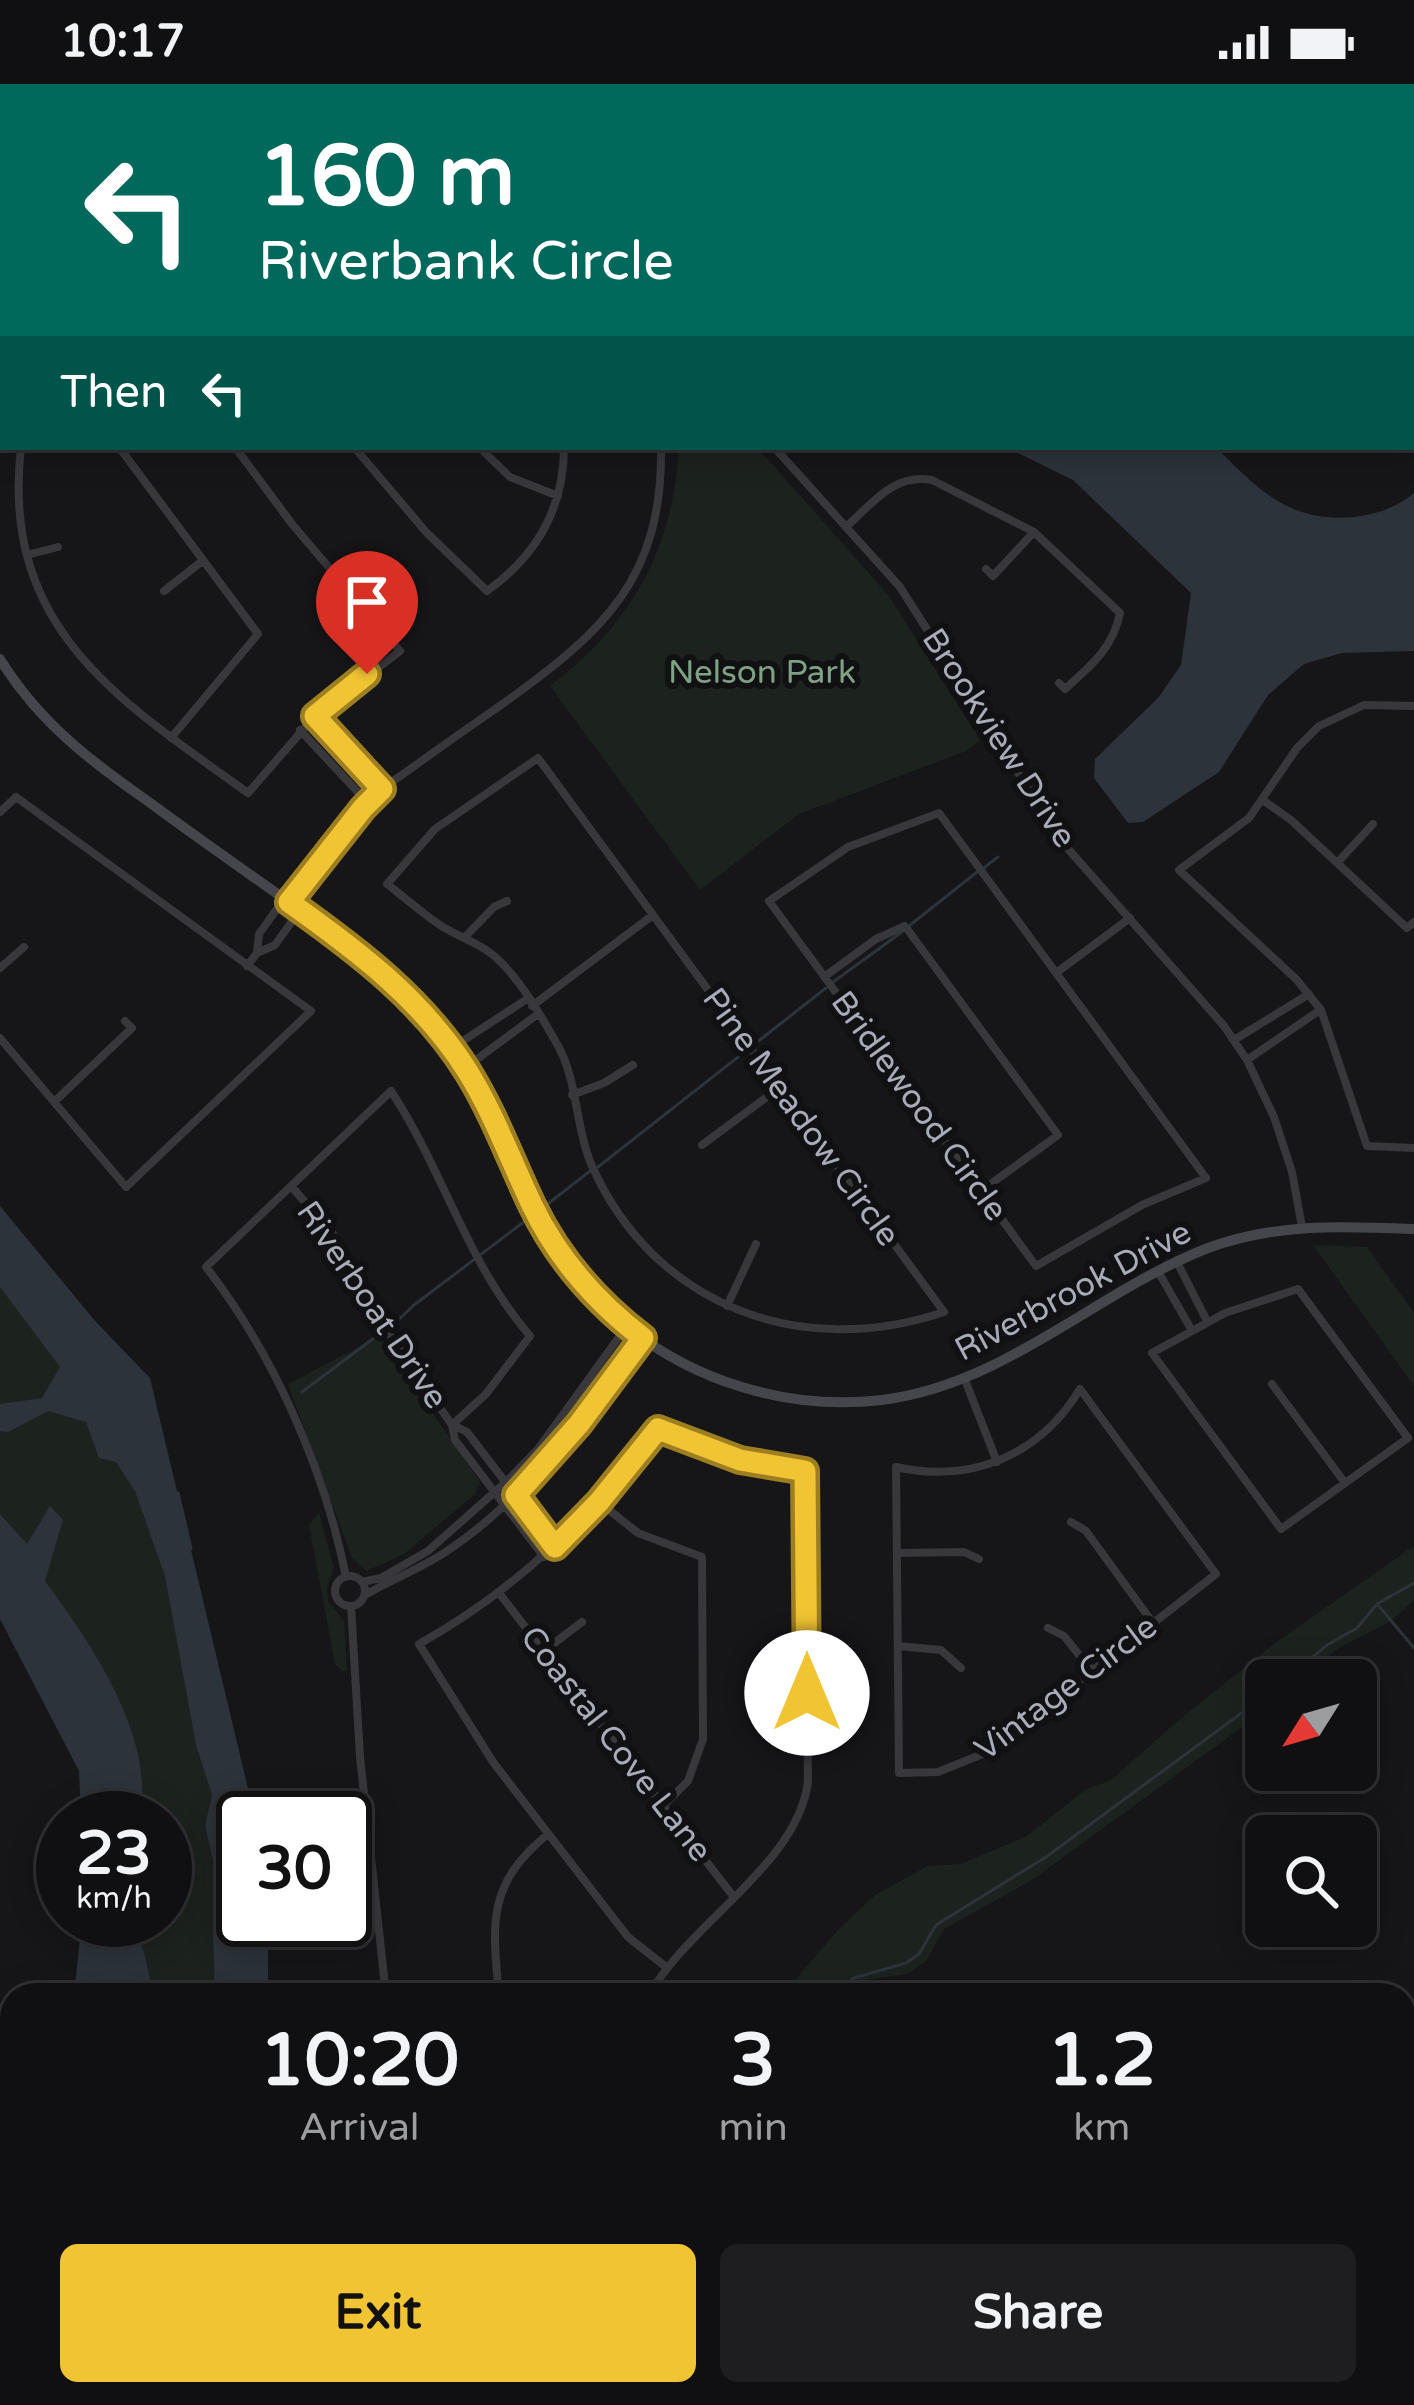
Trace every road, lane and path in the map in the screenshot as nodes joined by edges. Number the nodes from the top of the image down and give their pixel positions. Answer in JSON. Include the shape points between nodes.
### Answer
{"nodes":[{"id":1,"x":21,"y":450,"type":"edge"},
{"id":2,"x":121,"y":450,"type":"edge"},
{"id":3,"x":237,"y":450,"type":"edge"},
{"id":4,"x":357,"y":450,"type":"edge"},
{"id":5,"x":481,"y":450,"type":"edge"},
{"id":6,"x":564,"y":450,"type":"edge"},
{"id":7,"x":661,"y":450,"type":"edge"},
{"id":8,"x":777,"y":450,"type":"edge"},
{"id":9,"x":559,"y":496,"type":"junction"},
{"id":10,"x":847,"y":526,"type":"junction"},
{"id":11,"x":1034,"y":532,"type":"junction"},
{"id":12,"x":58,"y":547,"type":"dead end"},
{"id":13,"x":27,"y":555,"type":"junction"},
{"id":14,"x":201,"y":562,"type":"junction"},
{"id":15,"x":986,"y":569,"type":"dead end"},
{"id":16,"x":164,"y":591,"type":"dead end"},
{"id":17,"x":0,"y":659,"type":"edge"},
{"id":18,"x":1059,"y":683,"type":"dead end"},
{"id":19,"x":1414,"y":706,"type":"edge"},
{"id":20,"x":315,"y":716,"type":"junction"},
{"id":21,"x":300,"y":730,"type":"junction"},
{"id":22,"x":171,"y":738,"type":"junction"},
{"id":23,"x":382,"y":789,"type":"junction"},
{"id":24,"x":1264,"y":801,"type":"junction"},
{"id":25,"x":368,"y":803,"type":"junction"},
{"id":26,"x":0,"y":812,"type":"edge"},
{"id":27,"x":1373,"y":824,"type":"dead end"},
{"id":28,"x":1337,"y":863,"type":"junction"},
{"id":29,"x":507,"y":901,"type":"dead end"},
{"id":30,"x":291,"y":904,"type":"junction"},
{"id":31,"x":653,"y":915,"type":"junction"},
{"id":32,"x":1130,"y":918,"type":"junction"},
{"id":33,"x":1414,"y":922,"type":"edge"},
{"id":34,"x":464,"y":938,"type":"junction"},
{"id":35,"x":24,"y":947,"type":"dead end"},
{"id":36,"x":257,"y":953,"type":"junction"},
{"id":37,"x":247,"y":966,"type":"junction"},
{"id":38,"x":0,"y":968,"type":"edge"},
{"id":39,"x":1056,"y":973,"type":"junction"},
{"id":40,"x":824,"y":977,"type":"junction"},
{"id":41,"x":1309,"y":994,"type":"junction"},
{"id":42,"x":532,"y":1006,"type":"junction"},
{"id":43,"x":1288,"y":1007,"type":"junction"},
{"id":44,"x":1321,"y":1010,"type":"junction"},
{"id":45,"x":505,"y":1013,"type":"junction"},
{"id":46,"x":125,"y":1021,"type":"dead end"},
{"id":47,"x":1299,"y":1024,"type":"junction"},
{"id":48,"x":514,"y":1028,"type":"junction"},
{"id":49,"x":0,"y":1038,"type":"edge"},
{"id":50,"x":1234,"y":1040,"type":"junction"},
{"id":51,"x":452,"y":1048,"type":"junction"},
{"id":52,"x":1247,"y":1060,"type":"junction"},
{"id":53,"x":632,"y":1065,"type":"dead end"},
{"id":54,"x":465,"y":1068,"type":"junction"},
{"id":55,"x":779,"y":1088,"type":"junction"},
{"id":56,"x":572,"y":1095,"type":"junction"},
{"id":57,"x":54,"y":1102,"type":"junction"},
{"id":58,"x":702,"y":1145,"type":"dead end"},
{"id":59,"x":1414,"y":1148,"type":"edge"},
{"id":60,"x":292,"y":1186,"type":"junction"},
{"id":61,"x":981,"y":1191,"type":"junction"},
{"id":62,"x":1302,"y":1227,"type":"junction"},
{"id":63,"x":1414,"y":1229,"type":"edge"},
{"id":64,"x":756,"y":1244,"type":"dead end"},
{"id":65,"x":1178,"y":1262,"type":"junction"},
{"id":66,"x":1159,"y":1273,"type":"junction"},
{"id":67,"x":1198,"y":1302,"type":"junction"},
{"id":68,"x":727,"y":1306,"type":"junction"},
{"id":69,"x":1180,"y":1311,"type":"junction"},
{"id":70,"x":1207,"y":1322,"type":"junction"},
{"id":71,"x":627,"y":1326,"type":"junction"},
{"id":72,"x":1191,"y":1330,"type":"junction"},
{"id":73,"x":643,"y":1338,"type":"junction"},
{"id":74,"x":965,"y":1380,"type":"junction"},
{"id":75,"x":1273,"y":1384,"type":"dead end"},
{"id":76,"x":452,"y":1424,"type":"junction"},
{"id":77,"x":997,"y":1462,"type":"junction"},
{"id":78,"x":506,"y":1482,"type":"junction"},
{"id":79,"x":1345,"y":1483,"type":"junction"},
{"id":80,"x":494,"y":1492,"type":"junction"},
{"id":81,"x":516,"y":1495,"type":"junction"},
{"id":82,"x":599,"y":1502,"type":"junction"},
{"id":83,"x":504,"y":1505,"type":"junction"},
{"id":84,"x":1071,"y":1522,"type":"dead end"},
{"id":85,"x":555,"y":1547,"type":"junction"},
{"id":86,"x":897,"y":1553,"type":"junction"},
{"id":87,"x":544,"y":1557,"type":"junction"},
{"id":88,"x":979,"y":1559,"type":"dead end"},
{"id":89,"x":346,"y":1576,"type":"junction"},
{"id":90,"x":362,"y":1582,"type":"junction"},
{"id":91,"x":500,"y":1593,"type":"junction"},
{"id":92,"x":365,"y":1595,"type":"junction"},
{"id":93,"x":351,"y":1606,"type":"junction"},
{"id":94,"x":582,"y":1622,"type":"dead end"},
{"id":95,"x":1154,"y":1623,"type":"junction"},
{"id":96,"x":1048,"y":1628,"type":"dead end"},
{"id":97,"x":898,"y":1646,"type":"junction"},
{"id":98,"x":544,"y":1651,"type":"junction"},
{"id":99,"x":962,"y":1668,"type":"dead end"},
{"id":100,"x":1092,"y":1672,"type":"junction"},
{"id":101,"x":663,"y":1806,"type":"junction"},
{"id":102,"x":548,"y":1834,"type":"junction"},
{"id":103,"x":733,"y":1896,"type":"junction"},
{"id":104,"x":666,"y":1967,"type":"junction"},
{"id":105,"x":385,"y":1983,"type":"edge"},
{"id":106,"x":498,"y":1983,"type":"edge"},
{"id":107,"x":656,"y":1983,"type":"edge"}],
"edges":[{"from":1,"to":13,"type":"street"},
{"from":2,"to":14,"type":"street"},
{"from":3,"to":20,"type":"street","via":[[400,651]]},
{"from":4,"to":9,"type":"street","via":[[487,591],[536,546]]},
{"from":5,"to":9,"type":"street","via":[[510,477]]},
{"from":6,"to":9,"type":"street"},
{"from":7,"to":23,"type":"street","via":[[650,535],[605,620],[572,654]]},
{"from":8,"to":10,"type":"street","name":"Brookview Drive"},
{"from":10,"to":11,"type":"street","via":[[891,486],[920,478]]},
{"from":10,"to":32,"type":"street","name":"Brookview Drive","via":[[916,610],[1062,842]]},
{"from":11,"to":15,"type":"street","via":[[993,575]]},
{"from":11,"to":18,"type":"street","via":[[1120,613],[1096,662],[1065,689]]},
{"from":12,"to":13,"type":"street"},
{"from":13,"to":22,"type":"street","via":[[49,612],[83,664]]},
{"from":14,"to":16,"type":"street"},
{"from":14,"to":22,"type":"street","via":[[258,634]]},
{"from":17,"to":30,"type":"street","name":"Riverbrook Drive","via":[[77,751]]},
{"from":19,"to":24,"type":"street","via":[[1379,703],[1334,716],[1297,748]]},
{"from":20,"to":21,"type":"street"},
{"from":20,"to":23,"type":"street"},
{"from":21,"to":22,"type":"street","via":[[248,793]]},
{"from":21,"to":25,"type":"street"},
{"from":23,"to":25,"type":"street"},
{"from":24,"to":28,"type":"street"},
{"from":24,"to":41,"type":"street","via":[[1179,870]]},
{"from":25,"to":30,"type":"street"},
{"from":26,"to":37,"type":"street","via":[[16,797]]},
{"from":27,"to":28,"type":"street"},
{"from":28,"to":33,"type":"street","via":[[1407,928]]},
{"from":29,"to":34,"type":"street"},
{"from":30,"to":36,"type":"street","via":[[259,934]]},
{"from":30,"to":36,"type":"street","via":[[274,945]]},
{"from":30,"to":51,"type":"street","name":"Riverbrook Drive","via":[[394,981]]},
{"from":31,"to":34,"type":"street","name":"Pine Meadow Circle","via":[[538,758],[435,829],[387,884]]},
{"from":31,"to":42,"type":"street"},
{"from":31,"to":55,"type":"street","name":"Pine Meadow Circle"},
{"from":32,"to":39,"type":"street"},
{"from":32,"to":50,"type":"street","name":"Brookview Drive"},
{"from":34,"to":42,"type":"street","name":"Pine Meadow Circle","via":[[494,956]]},
{"from":35,"to":38,"type":"street"},
{"from":36,"to":37,"type":"street"},
{"from":37,"to":57,"type":"street","via":[[311,1011],[126,1187]]},
{"from":39,"to":40,"type":"street","name":"Bridlewood Circle","via":[[939,813],[848,848],[769,902]]},
{"from":39,"to":61,"type":"street","name":"Bridlewood Circle","via":[[1206,1178],[1142,1204],[1036,1266]]},
{"from":40,"to":61,"type":"street","name":"Bridlewood Circle"},
{"from":40,"to":61,"type":"street","via":[[905,926],[947,983],[1058,1135]]},
{"from":41,"to":43,"type":"street"},
{"from":41,"to":44,"type":"street"},
{"from":42,"to":45,"type":"street"},
{"from":42,"to":48,"type":"street"},
{"from":42,"to":56,"type":"street","name":"Pine Meadow Circle","via":[[565,1059]]},
{"from":43,"to":47,"type":"street"},
{"from":43,"to":50,"type":"street"},
{"from":44,"to":47,"type":"street"},
{"from":44,"to":59,"type":"street","via":[[1367,1146]]},
{"from":45,"to":48,"type":"street"},
{"from":45,"to":51,"type":"street"},
{"from":46,"to":57,"type":"street","via":[[132,1028]]},
{"from":47,"to":52,"type":"street"},
{"from":48,"to":54,"type":"street"},
{"from":49,"to":57,"type":"street"},
{"from":50,"to":52,"type":"street","name":"Brookview Drive"},
{"from":51,"to":54,"type":"street","name":"Riverbrook Drive"},
{"from":52,"to":62,"type":"street","name":"Brookview Drive","via":[[1284,1145]]},
{"from":53,"to":56,"type":"street"},
{"from":54,"to":71,"type":"street","name":"Riverbrook Drive","via":[[553,1243]]},
{"from":55,"to":58,"type":"street"},
{"from":55,"to":68,"type":"street","name":"Pine Meadow Circle","via":[[944,1312],[842,1331],[789,1326]]},
{"from":56,"to":68,"type":"street","name":"Pine Meadow Circle","via":[[590,1160],[625,1222],[674,1273]]},
{"from":60,"to":76,"type":"street","name":"Riverboat Drive","via":[[333,1234]]},
{"from":60,"to":76,"type":"street","via":[[391,1091],[484,1274],[530,1336]]},
{"from":60,"to":89,"type":"street","via":[[206,1267],[284,1397]]},
{"from":62,"to":63,"type":"street","name":"Riverbrook Drive"},
{"from":62,"to":65,"type":"street","name":"Riverbrook Drive"},
{"from":64,"to":68,"type":"street"},
{"from":65,"to":66,"type":"street","name":"Riverbrook Drive"},
{"from":65,"to":67,"type":"street"},
{"from":66,"to":69,"type":"street"},
{"from":66,"to":74,"type":"street","name":"Riverbrook Drive"},
{"from":67,"to":69,"type":"street"},
{"from":67,"to":70,"type":"street"},
{"from":69,"to":72,"type":"street"},
{"from":70,"to":72,"type":"street"},
{"from":70,"to":79,"type":"street","via":[[1298,1289],[1408,1438]]},
{"from":71,"to":73,"type":"street","name":"Riverbrook Drive"},
{"from":71,"to":78,"type":"street"},
{"from":72,"to":79,"type":"street","via":[[1152,1353],[1281,1529]]},
{"from":73,"to":74,"type":"street","name":"Riverbrook Drive","via":[[717,1378],[804,1400],[879,1400]]},
{"from":73,"to":81,"type":"street"},
{"from":74,"to":77,"type":"street"},
{"from":75,"to":79,"type":"street"},
{"from":76,"to":78,"type":"street"},
{"from":76,"to":80,"type":"street"},
{"from":77,"to":86,"type":"street","name":"Vintage Circle","via":[[956,1472],[896,1467]]},
{"from":77,"to":95,"type":"street","name":"Vintage Circle","via":[[1046,1433],[1081,1389],[1216,1574]]},
{"from":78,"to":80,"type":"street"},
{"from":78,"to":81,"type":"street"},
{"from":80,"to":83,"type":"street"},
{"from":80,"to":90,"type":"street","via":[[414,1560]]},
{"from":81,"to":83,"type":"street"},
{"from":81,"to":85,"type":"street"},
{"from":82,"to":85,"type":"street"},
{"from":82,"to":101,"type":"street","via":[[638,1533],[702,1557],[704,1739],[688,1781]]},
{"from":82,"to":103,"type":"street","via":[[658,1429],[740,1460],[805,1471],[806,1796],[788,1838]]},
{"from":83,"to":87,"type":"street"},
{"from":83,"to":92,"type":"street","via":[[448,1551]]},
{"from":84,"to":95,"type":"street"},
{"from":85,"to":87,"type":"street"},
{"from":86,"to":88,"type":"street"},
{"from":86,"to":97,"type":"street","name":"Vintage Circle"},
{"from":87,"to":91,"type":"street"},
{"from":89,"to":90,"type":"street"},
{"from":89,"to":93,"type":"street","via":[[335,1592]]},
{"from":90,"to":92,"type":"street"},
{"from":91,"to":98,"type":"street","name":"Coastal Cove Lane"},
{"from":91,"to":102,"type":"street","via":[[419,1644]]},
{"from":92,"to":93,"type":"street"},
{"from":93,"to":105,"type":"street"},
{"from":94,"to":98,"type":"street"},
{"from":95,"to":100,"type":"street","name":"Vintage Circle"},
{"from":96,"to":100,"type":"street"},
{"from":97,"to":99,"type":"street","via":[[941,1650]]},
{"from":97,"to":100,"type":"street","name":"Vintage Circle","via":[[899,1773],[974,1760]]},
{"from":98,"to":101,"type":"street","name":"Coastal Cove Lane"},
{"from":101,"to":103,"type":"street","name":"Coastal Cove Lane"},
{"from":102,"to":104,"type":"street","via":[[628,1937]]},
{"from":102,"to":106,"type":"street","via":[[518,1862],[496,1905]]},
{"from":103,"to":104,"type":"street"},
{"from":104,"to":107,"type":"street"}]}
